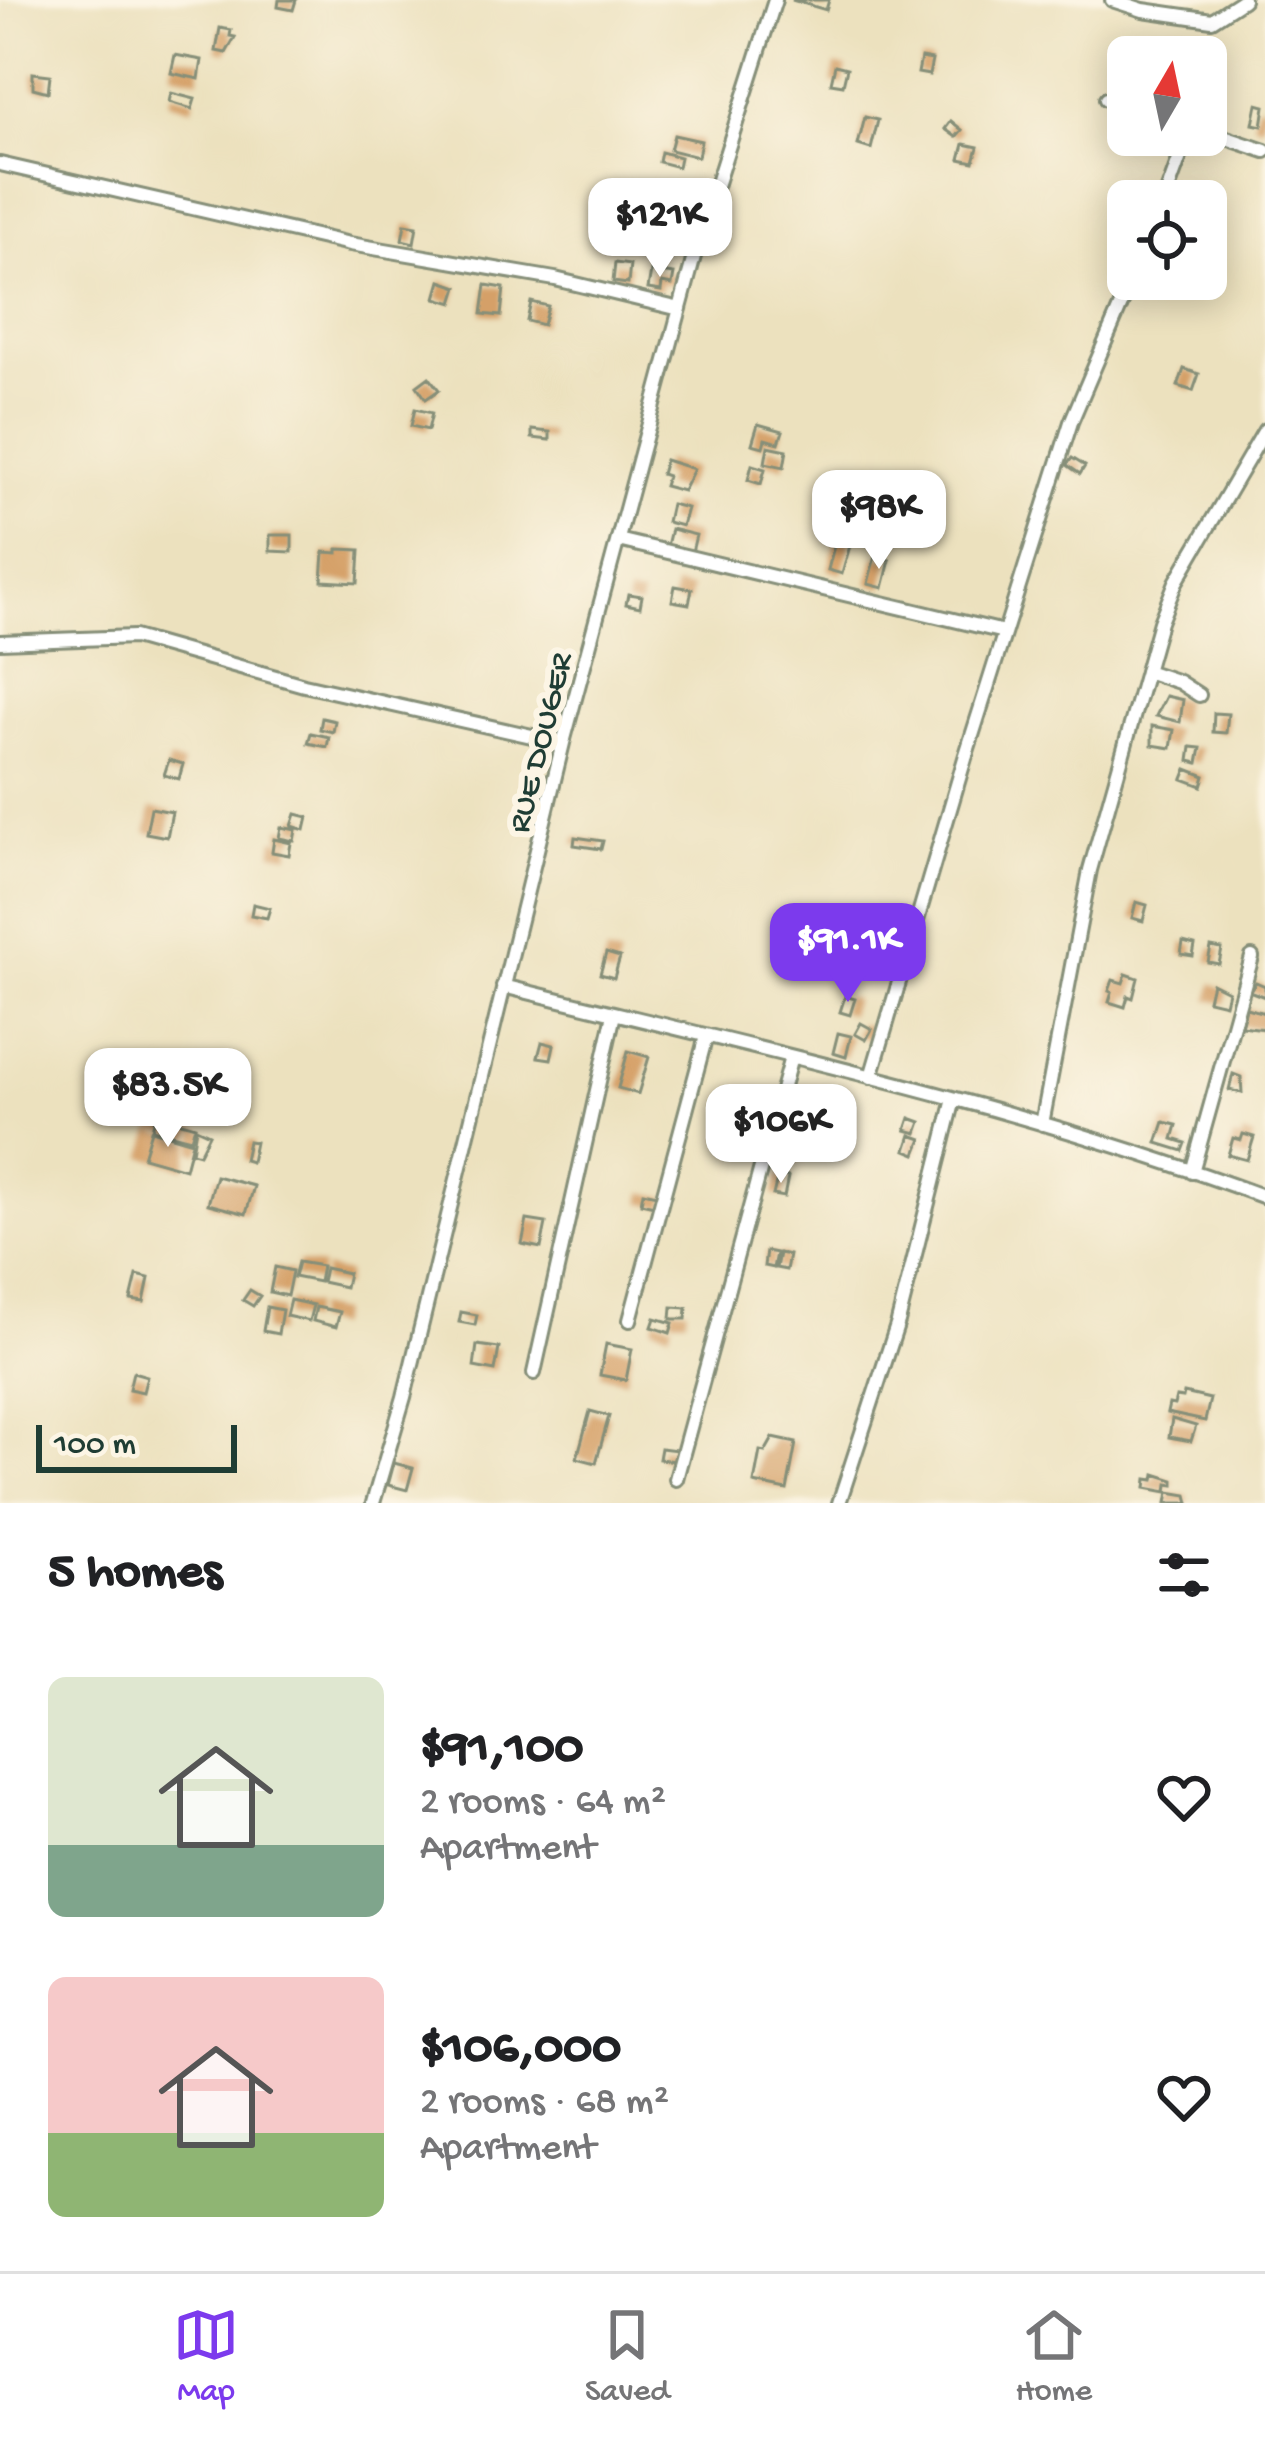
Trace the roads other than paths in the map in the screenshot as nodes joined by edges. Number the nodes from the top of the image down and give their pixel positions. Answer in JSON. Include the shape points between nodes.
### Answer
{"nodes":[{"id":1,"x":775,"y":0,"type":"edge"},
{"id":2,"x":1112,"y":0,"type":"edge"},
{"id":3,"x":1244,"y":0,"type":"edge"},
{"id":4,"x":1227,"y":138,"type":"edge"},
{"id":5,"x":1265,"y":151,"type":"edge"},
{"id":6,"x":0,"y":164,"type":"edge"},
{"id":7,"x":1123,"y":300,"type":"edge"},
{"id":8,"x":680,"y":309,"type":"junction"},
{"id":9,"x":1265,"y":430,"type":"edge"},
{"id":10,"x":618,"y":540,"type":"junction"},
{"id":11,"x":1004,"y":632,"type":"junction"},
{"id":12,"x":0,"y":642,"type":"edge"},
{"id":13,"x":1146,"y":671,"type":"junction"},
{"id":14,"x":1199,"y":695,"type":"dead end"},
{"id":15,"x":563,"y":743,"type":"junction"},
{"id":16,"x":1252,"y":957,"type":"dead end"},
{"id":17,"x":503,"y":986,"type":"junction"},
{"id":18,"x":614,"y":1014,"type":"junction"},
{"id":19,"x":706,"y":1036,"type":"junction"},
{"id":20,"x":791,"y":1057,"type":"junction"},
{"id":21,"x":871,"y":1076,"type":"junction"},
{"id":22,"x":954,"y":1099,"type":"junction"},
{"id":23,"x":1042,"y":1124,"type":"junction"},
{"id":24,"x":1192,"y":1172,"type":"junction"},
{"id":25,"x":1265,"y":1197,"type":"edge"},
{"id":26,"x":630,"y":1320,"type":"dead end"},
{"id":27,"x":534,"y":1373,"type":"dead end"},
{"id":28,"x":676,"y":1479,"type":"dead end"},
{"id":29,"x":373,"y":1503,"type":"edge"},
{"id":30,"x":839,"y":1503,"type":"edge"}],
"edges":[{"from":1,"to":8,"type":"street","name":"RUE DOUGER"},
{"from":2,"to":3,"type":"street","via":[[1212,20]]},
{"from":4,"to":5,"type":"street"},
{"from":6,"to":8,"type":"street"},
{"from":7,"to":11,"type":"street","via":[[1071,422]]},
{"from":8,"to":10,"type":"street","name":"RUE DOUGER"},
{"from":9,"to":13,"type":"street","via":[[1176,582]]},
{"from":10,"to":11,"type":"street"},
{"from":10,"to":15,"type":"street","name":"RUE DOUGER"},
{"from":11,"to":21,"type":"street"},
{"from":12,"to":15,"type":"street","via":[[134,637]]},
{"from":13,"to":14,"type":"street"},
{"from":13,"to":23,"type":"street","via":[[1090,870]]},
{"from":15,"to":17,"type":"street","name":"RUE DOUGER"},
{"from":16,"to":24,"type":"street"},
{"from":17,"to":18,"type":"street"},
{"from":17,"to":29,"type":"street","name":"RUE DOUGER"},
{"from":18,"to":19,"type":"street"},
{"from":18,"to":27,"type":"street"},
{"from":19,"to":20,"type":"street"},
{"from":19,"to":26,"type":"street"},
{"from":20,"to":21,"type":"street"},
{"from":20,"to":28,"type":"street"},
{"from":21,"to":22,"type":"street"},
{"from":22,"to":23,"type":"street"},
{"from":22,"to":30,"type":"street","via":[[898,1322]]},
{"from":23,"to":24,"type":"street"},
{"from":24,"to":25,"type":"street"}]}
